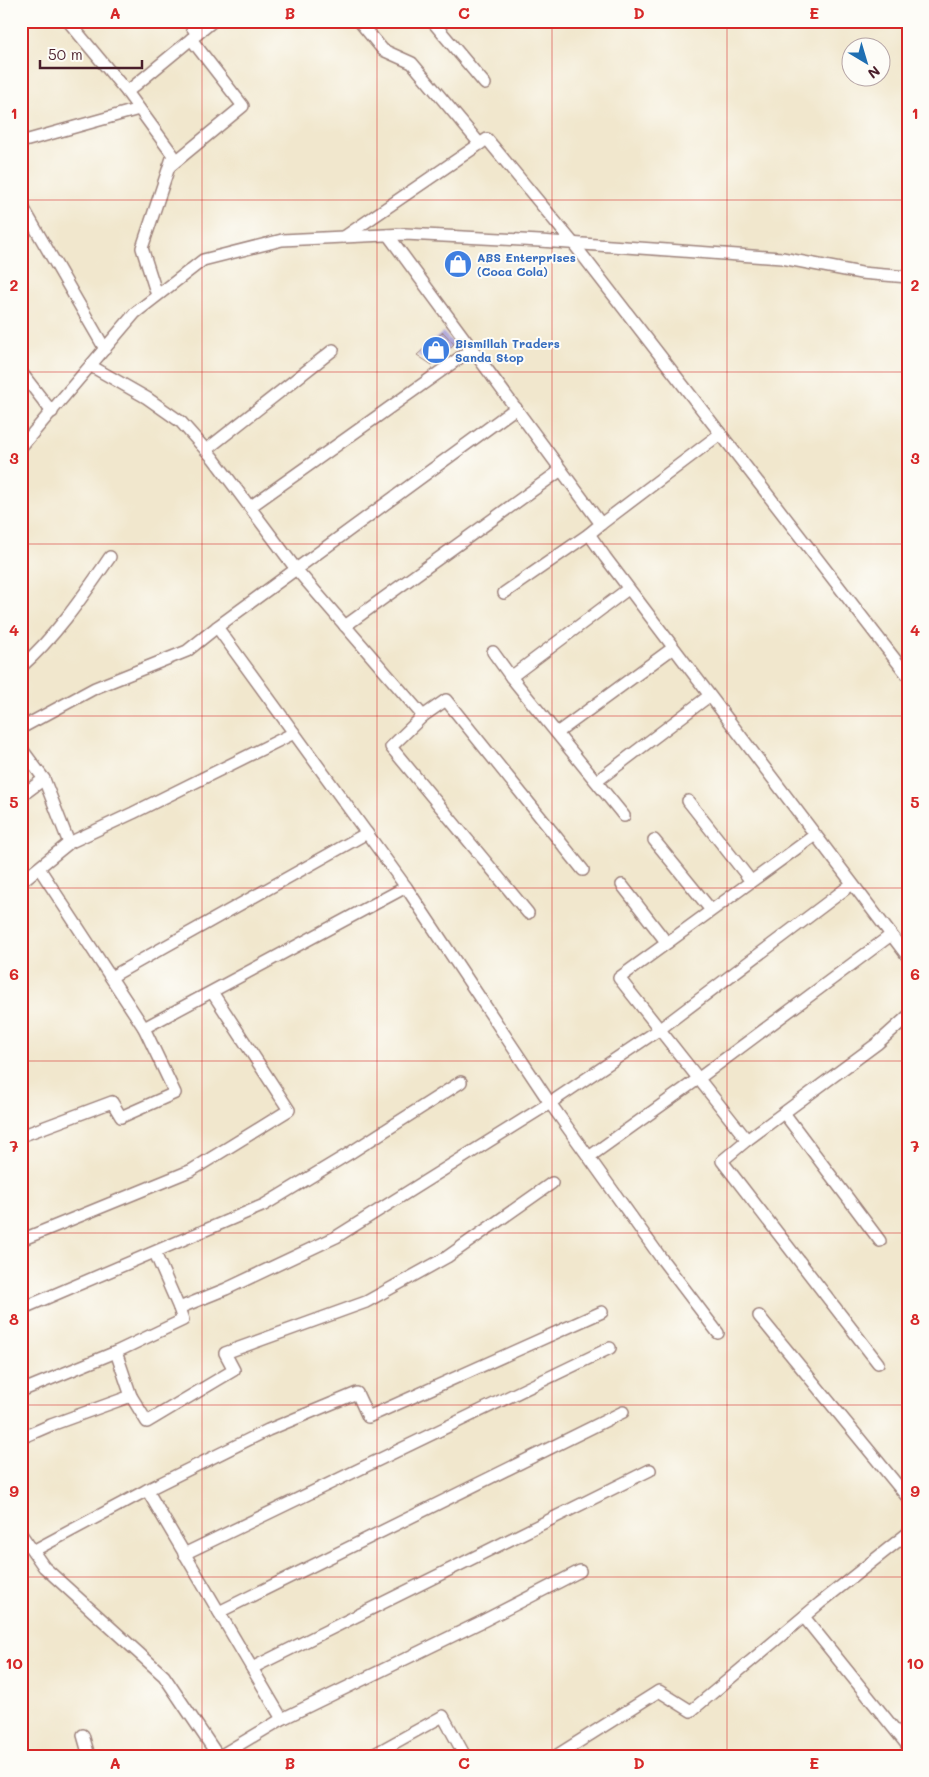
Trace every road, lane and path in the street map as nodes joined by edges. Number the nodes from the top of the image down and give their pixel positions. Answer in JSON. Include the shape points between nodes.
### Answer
{"nodes":[{"id":1,"x":68,"y":21,"type":"edge"},
{"id":2,"x":188,"y":21,"type":"edge"},
{"id":3,"x":213,"y":21,"type":"edge"},
{"id":4,"x":359,"y":21,"type":"edge"},
{"id":5,"x":432,"y":21,"type":"edge"},
{"id":6,"x":194,"y":36,"type":"junction"},
{"id":7,"x":485,"y":84,"type":"dead end"},
{"id":8,"x":127,"y":92,"type":"junction"},
{"id":9,"x":139,"y":109,"type":"junction"},
{"id":10,"x":21,"y":142,"type":"edge"},
{"id":11,"x":480,"y":144,"type":"junction"},
{"id":12,"x":169,"y":167,"type":"junction"},
{"id":13,"x":21,"y":199,"type":"edge"},
{"id":14,"x":388,"y":235,"type":"junction"},
{"id":15,"x":344,"y":237,"type":"junction"},
{"id":16,"x":573,"y":243,"type":"junction"},
{"id":17,"x":908,"y":277,"type":"edge"},
{"id":18,"x":157,"y":295,"type":"junction"},
{"id":19,"x":105,"y":349,"type":"junction"},
{"id":20,"x":472,"y":349,"type":"junction"},
{"id":21,"x":332,"y":350,"type":"dead end"},
{"id":22,"x":91,"y":366,"type":"junction"},
{"id":23,"x":21,"y":372,"type":"edge"},
{"id":24,"x":516,"y":408,"type":"junction"},
{"id":25,"x":52,"y":412,"type":"junction"},
{"id":26,"x":720,"y":434,"type":"junction"},
{"id":27,"x":21,"y":447,"type":"edge"},
{"id":28,"x":206,"y":450,"type":"junction"},
{"id":29,"x":561,"y":470,"type":"junction"},
{"id":30,"x":250,"y":507,"type":"junction"},
{"id":31,"x":601,"y":524,"type":"junction"},
{"id":32,"x":589,"y":534,"type":"junction"},
{"id":33,"x":110,"y":557,"type":"dead end"},
{"id":34,"x":296,"y":569,"type":"junction"},
{"id":35,"x":628,"y":589,"type":"junction"},
{"id":36,"x":504,"y":593,"type":"dead end"},
{"id":37,"x":345,"y":626,"type":"junction"},
{"id":38,"x":217,"y":627,"type":"junction"},
{"id":39,"x":673,"y":648,"type":"junction"},
{"id":40,"x":493,"y":652,"type":"dead end"},
{"id":41,"x":21,"y":667,"type":"edge"},
{"id":42,"x":908,"y":676,"type":"edge"},
{"id":43,"x":510,"y":677,"type":"junction"},
{"id":44,"x":709,"y":696,"type":"junction"},
{"id":45,"x":423,"y":716,"type":"junction"},
{"id":46,"x":21,"y":728,"type":"edge"},
{"id":47,"x":294,"y":733,"type":"junction"},
{"id":48,"x":557,"y":734,"type":"junction"},
{"id":49,"x":21,"y":748,"type":"edge"},
{"id":50,"x":44,"y":779,"type":"junction"},
{"id":51,"x":597,"y":781,"type":"junction"},
{"id":52,"x":21,"y":796,"type":"edge"},
{"id":53,"x":688,"y":801,"type":"dead end"},
{"id":54,"x":624,"y":816,"type":"dead end"},
{"id":55,"x":367,"y":833,"type":"junction"},
{"id":56,"x":815,"y":835,"type":"junction"},
{"id":57,"x":654,"y":840,"type":"dead end"},
{"id":58,"x":69,"y":843,"type":"junction"},
{"id":59,"x":39,"y":868,"type":"junction"},
{"id":60,"x":583,"y":870,"type":"dead end"},
{"id":61,"x":21,"y":882,"type":"edge"},
{"id":62,"x":751,"y":882,"type":"junction"},
{"id":63,"x":852,"y":884,"type":"junction"},
{"id":64,"x":622,"y":885,"type":"dead end"},
{"id":65,"x":406,"y":887,"type":"junction"},
{"id":66,"x":711,"y":910,"type":"junction"},
{"id":67,"x":528,"y":913,"type":"dead end"},
{"id":68,"x":891,"y":935,"type":"junction"},
{"id":69,"x":666,"y":943,"type":"junction"},
{"id":70,"x":908,"y":957,"type":"edge"},
{"id":71,"x":111,"y":977,"type":"junction"},
{"id":72,"x":212,"y":992,"type":"junction"},
{"id":73,"x":908,"y":1016,"type":"edge"},
{"id":74,"x":144,"y":1028,"type":"junction"},
{"id":75,"x":660,"y":1029,"type":"junction"},
{"id":76,"x":698,"y":1079,"type":"junction"},
{"id":77,"x":461,"y":1082,"type":"dead end"},
{"id":78,"x":550,"y":1103,"type":"junction"},
{"id":79,"x":784,"y":1113,"type":"junction"},
{"id":80,"x":21,"y":1136,"type":"edge"},
{"id":81,"x":747,"y":1140,"type":"junction"},
{"id":82,"x":589,"y":1157,"type":"junction"},
{"id":83,"x":552,"y":1184,"type":"dead end"},
{"id":84,"x":21,"y":1240,"type":"edge"},
{"id":85,"x":880,"y":1241,"type":"dead end"},
{"id":86,"x":155,"y":1253,"type":"junction"},
{"id":87,"x":179,"y":1308,"type":"junction"},
{"id":88,"x":21,"y":1309,"type":"edge"},
{"id":89,"x":602,"y":1312,"type":"dead end"},
{"id":90,"x":758,"y":1316,"type":"dead end"},
{"id":91,"x":718,"y":1333,"type":"dead end"},
{"id":92,"x":610,"y":1348,"type":"dead end"},
{"id":93,"x":116,"y":1352,"type":"junction"},
{"id":94,"x":878,"y":1364,"type":"dead end"},
{"id":95,"x":21,"y":1391,"type":"edge"},
{"id":96,"x":131,"y":1396,"type":"junction"},
{"id":97,"x":623,"y":1412,"type":"dead end"},
{"id":98,"x":21,"y":1438,"type":"edge"},
{"id":99,"x":650,"y":1470,"type":"dead end"},
{"id":100,"x":147,"y":1490,"type":"junction"},
{"id":101,"x":908,"y":1498,"type":"edge"},
{"id":102,"x":908,"y":1533,"type":"edge"},
{"id":103,"x":21,"y":1534,"type":"edge"},
{"id":104,"x":33,"y":1551,"type":"junction"},
{"id":105,"x":184,"y":1554,"type":"junction"},
{"id":106,"x":580,"y":1571,"type":"dead end"},
{"id":107,"x":219,"y":1612,"type":"junction"},
{"id":108,"x":804,"y":1617,"type":"junction"},
{"id":109,"x":252,"y":1668,"type":"junction"},
{"id":110,"x":282,"y":1719,"type":"junction"},
{"id":111,"x":83,"y":1735,"type":"dead end"},
{"id":112,"x":908,"y":1746,"type":"edge"},
{"id":113,"x":89,"y":1756,"type":"edge"},
{"id":114,"x":219,"y":1756,"type":"edge"},
{"id":115,"x":371,"y":1756,"type":"edge"},
{"id":116,"x":465,"y":1756,"type":"edge"},
{"id":117,"x":556,"y":1756,"type":"edge"}],
"edges":[{"from":1,"to":8,"type":"street"},
{"from":2,"to":6,"type":"street"},
{"from":3,"to":6,"type":"street"},
{"from":4,"to":11,"type":"street","via":[[383,50],[412,63]]},
{"from":5,"to":7,"type":"street"},
{"from":6,"to":8,"type":"street"},
{"from":6,"to":12,"type":"street","via":[[243,106]]},
{"from":8,"to":9,"type":"street"},
{"from":9,"to":10,"type":"street"},
{"from":9,"to":12,"type":"street","via":[[172,155]]},
{"from":11,"to":15,"type":"street"},
{"from":11,"to":16,"type":"street","via":[[487,139]]},
{"from":12,"to":18,"type":"street","via":[[142,248]]},
{"from":13,"to":19,"type":"street"},
{"from":14,"to":15,"type":"street"},
{"from":14,"to":16,"type":"street"},
{"from":14,"to":20,"type":"street"},
{"from":15,"to":18,"type":"street","via":[[282,240],[203,260]]},
{"from":16,"to":17,"type":"street","via":[[782,258],[860,273]]},
{"from":16,"to":26,"type":"street"},
{"from":18,"to":19,"type":"street","via":[[135,313]]},
{"from":19,"to":22,"type":"street"},
{"from":20,"to":24,"type":"street"},
{"from":20,"to":30,"type":"street"},
{"from":21,"to":28,"type":"street"},
{"from":22,"to":25,"type":"street"},
{"from":22,"to":28,"type":"street","via":[[147,398],[180,422]]},
{"from":23,"to":25,"type":"street"},
{"from":24,"to":29,"type":"street"},
{"from":24,"to":34,"type":"street"},
{"from":25,"to":27,"type":"street"},
{"from":26,"to":31,"type":"street"},
{"from":26,"to":42,"type":"street"},
{"from":28,"to":30,"type":"street"},
{"from":29,"to":31,"type":"street"},
{"from":29,"to":37,"type":"street"},
{"from":30,"to":34,"type":"street"},
{"from":31,"to":32,"type":"street"},
{"from":32,"to":35,"type":"street"},
{"from":32,"to":36,"type":"street"},
{"from":33,"to":41,"type":"street","via":[[70,614]]},
{"from":34,"to":37,"type":"street"},
{"from":34,"to":38,"type":"street"},
{"from":35,"to":39,"type":"street"},
{"from":35,"to":43,"type":"street"},
{"from":37,"to":45,"type":"street"},
{"from":38,"to":46,"type":"street","via":[[187,651],[95,688]]},
{"from":38,"to":47,"type":"street"},
{"from":39,"to":44,"type":"street"},
{"from":39,"to":48,"type":"street"},
{"from":40,"to":43,"type":"street"},
{"from":43,"to":48,"type":"street"},
{"from":44,"to":51,"type":"street"},
{"from":44,"to":56,"type":"street"},
{"from":45,"to":60,"type":"street","via":[[446,700]]},
{"from":45,"to":67,"type":"street","via":[[391,747]]},
{"from":47,"to":55,"type":"street"},
{"from":47,"to":58,"type":"street"},
{"from":48,"to":51,"type":"street"},
{"from":49,"to":50,"type":"street"},
{"from":50,"to":52,"type":"street"},
{"from":50,"to":58,"type":"street"},
{"from":51,"to":54,"type":"street"},
{"from":53,"to":62,"type":"street"},
{"from":55,"to":65,"type":"street"},
{"from":55,"to":71,"type":"street"},
{"from":56,"to":62,"type":"street"},
{"from":56,"to":63,"type":"street"},
{"from":57,"to":66,"type":"street"},
{"from":58,"to":59,"type":"street"},
{"from":59,"to":61,"type":"street"},
{"from":59,"to":71,"type":"street"},
{"from":62,"to":66,"type":"street"},
{"from":63,"to":68,"type":"street"},
{"from":63,"to":75,"type":"street"},
{"from":64,"to":69,"type":"street"},
{"from":65,"to":72,"type":"street"},
{"from":65,"to":78,"type":"street"},
{"from":66,"to":69,"type":"street"},
{"from":68,"to":70,"type":"street"},
{"from":68,"to":76,"type":"street"},
{"from":69,"to":75,"type":"street","via":[[619,978]]},
{"from":71,"to":74,"type":"street"},
{"from":72,"to":74,"type":"street"},
{"from":72,"to":84,"type":"street","via":[[289,1110],[192,1170]]},
{"from":73,"to":79,"type":"street","via":[[878,1043]]},
{"from":74,"to":80,"type":"street","via":[[175,1093],[122,1117],[112,1102]]},
{"from":75,"to":76,"type":"street"},
{"from":75,"to":78,"type":"street"},
{"from":76,"to":81,"type":"street"},
{"from":76,"to":82,"type":"street"},
{"from":77,"to":86,"type":"street","via":[[264,1205]]},
{"from":78,"to":82,"type":"street"},
{"from":78,"to":87,"type":"street","via":[[336,1237]]},
{"from":79,"to":81,"type":"street"},
{"from":79,"to":85,"type":"street"},
{"from":81,"to":94,"type":"street","via":[[722,1161]]},
{"from":82,"to":91,"type":"street"},
{"from":83,"to":96,"type":"street","via":[[447,1257],[366,1302],[225,1353],[234,1370],[147,1422]]},
{"from":86,"to":87,"type":"street"},
{"from":86,"to":88,"type":"street"},
{"from":87,"to":93,"type":"street","via":[[183,1320]]},
{"from":89,"to":100,"type":"street","via":[[368,1417],[357,1394],[268,1430]]},
{"from":90,"to":101,"type":"street"},
{"from":92,"to":105,"type":"street"},
{"from":93,"to":95,"type":"street"},
{"from":93,"to":96,"type":"street"},
{"from":96,"to":98,"type":"street"},
{"from":97,"to":107,"type":"street"},
{"from":99,"to":109,"type":"street"},
{"from":100,"to":104,"type":"street"},
{"from":100,"to":105,"type":"street"},
{"from":102,"to":108,"type":"street"},
{"from":103,"to":104,"type":"street"},
{"from":104,"to":114,"type":"street","via":[[44,1567],[164,1676]]},
{"from":105,"to":107,"type":"street"},
{"from":106,"to":110,"type":"street"},
{"from":107,"to":109,"type":"street"},
{"from":108,"to":112,"type":"street"},
{"from":108,"to":117,"type":"street","via":[[691,1711],[659,1691]]},
{"from":109,"to":110,"type":"street"},
{"from":110,"to":114,"type":"street"},
{"from":111,"to":113,"type":"street"},
{"from":115,"to":116,"type":"street","via":[[443,1716]]}]}
